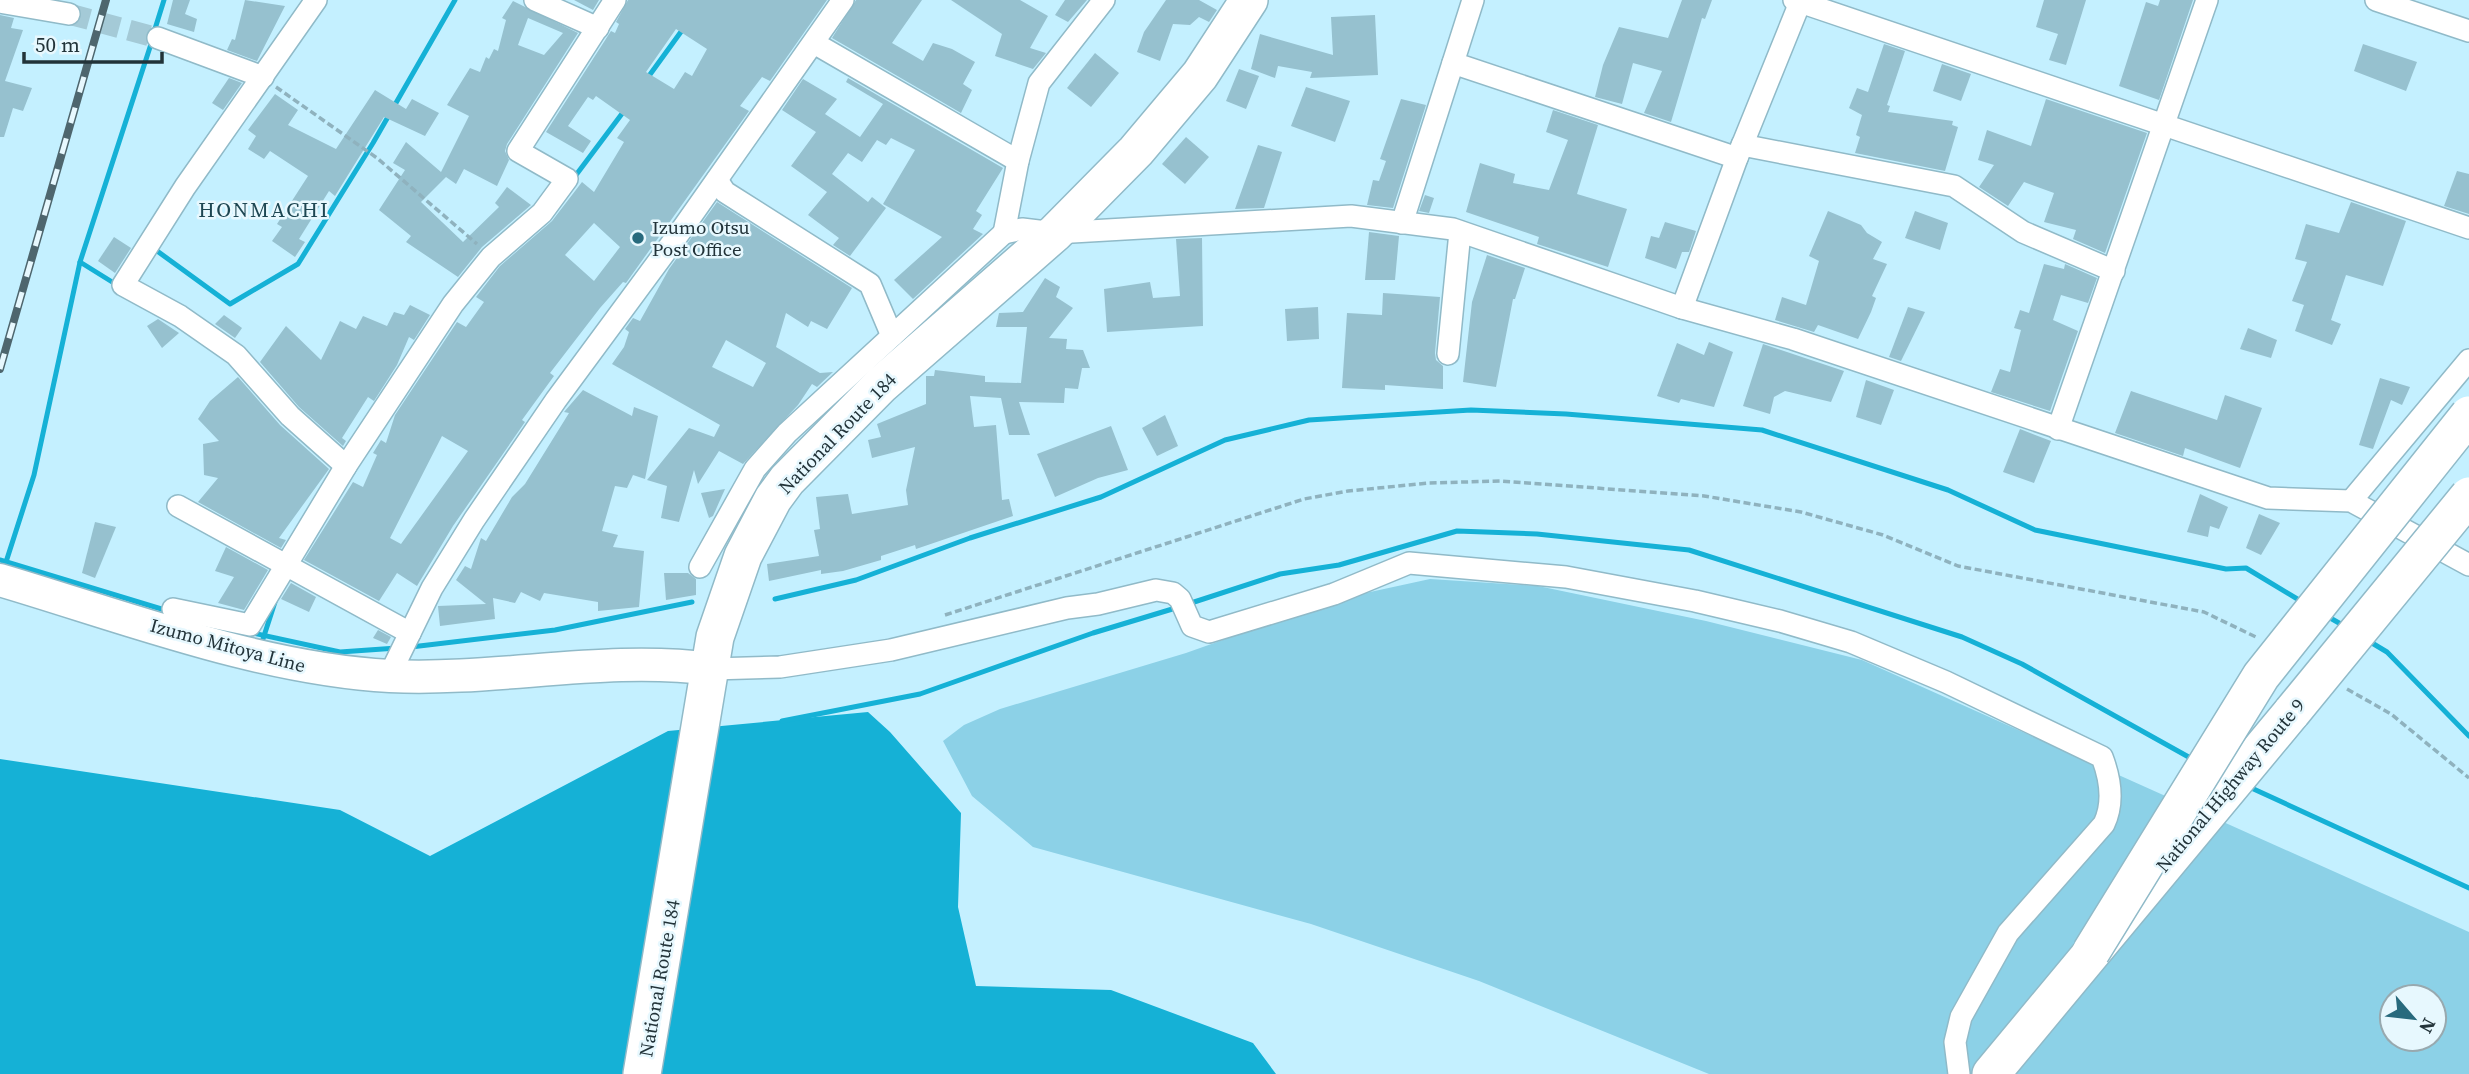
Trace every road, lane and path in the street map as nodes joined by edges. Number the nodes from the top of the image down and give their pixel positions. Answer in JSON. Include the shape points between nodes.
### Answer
{"nodes":[{"id":1,"x":316,"y":0,"type":"edge"},
{"id":2,"x":535,"y":0,"type":"edge"},
{"id":3,"x":615,"y":0,"type":"edge"},
{"id":4,"x":843,"y":0,"type":"edge"},
{"id":5,"x":1104,"y":0,"type":"edge"},
{"id":6,"x":1250,"y":0,"type":"edge"},
{"id":7,"x":1473,"y":0,"type":"edge"},
{"id":8,"x":2207,"y":0,"type":"edge"},
{"id":9,"x":2376,"y":0,"type":"edge"},
{"id":10,"x":1798,"y":1,"type":"edge"},
{"id":11,"x":0,"y":2,"type":"edge"},
{"id":12,"x":69,"y":14,"type":"tunnel mouth"},
{"id":13,"x":598,"y":28,"type":"junction"},
{"id":14,"x":2469,"y":32,"type":"edge"},
{"id":15,"x":158,"y":38,"type":"tunnel mouth"},
{"id":16,"x":814,"y":43,"type":"junction"},
{"id":17,"x":1453,"y":63,"type":"junction"},
{"id":18,"x":263,"y":77,"type":"junction"},
{"id":19,"x":2164,"y":125,"type":"junction"},
{"id":20,"x":1740,"y":152,"type":"junction"},
{"id":21,"x":1018,"y":161,"type":"junction"},
{"id":22,"x":717,"y":180,"type":"junction"},
{"id":23,"x":1402,"y":223,"type":"junction"},
{"id":24,"x":2469,"y":228,"type":"edge"},
{"id":25,"x":1460,"y":232,"type":"junction"},
{"id":26,"x":1004,"y":233,"type":"junction"},
{"id":27,"x":1055,"y":233,"type":"junction"},
{"id":28,"x":491,"y":257,"type":"junction"},
{"id":29,"x":2114,"y":271,"type":"junction"},
{"id":30,"x":1682,"y":308,"type":"junction"},
{"id":31,"x":892,"y":336,"type":"junction"},
{"id":32,"x":1448,"y":354,"type":"dead end"},
{"id":33,"x":2469,"y":360,"type":"edge"},
{"id":34,"x":2469,"y":415,"type":"edge"},
{"id":35,"x":2058,"y":429,"type":"junction"},
{"id":36,"x":346,"y":466,"type":"junction"},
{"id":37,"x":2469,"y":496,"type":"edge"},
{"id":38,"x":2351,"y":502,"type":"junction"},
{"id":39,"x":178,"y":506,"type":"dead end"},
{"id":40,"x":2469,"y":531,"type":"edge"},
{"id":41,"x":286,"y":564,"type":"junction"},
{"id":42,"x":2469,"y":565,"type":"edge"},
{"id":43,"x":700,"y":567,"type":"dead end"},
{"id":44,"x":0,"y":580,"type":"edge"},
{"id":45,"x":173,"y":609,"type":"dead end"},
{"id":46,"x":410,"y":633,"type":"junction"},
{"id":47,"x":389,"y":676,"type":"junction"},
{"id":48,"x":708,"y":685,"type":"junction"},
{"id":49,"x":2292,"y":712,"type":"junction"},
{"id":50,"x":2091,"y":952,"type":"junction"},
{"id":51,"x":642,"y":1074,"type":"edge"},
{"id":52,"x":1959,"y":1074,"type":"edge"},
{"id":53,"x":1991,"y":1074,"type":"edge"}],
"edges":[{"from":1,"to":18,"type":"street"},
{"from":2,"to":13,"type":"street"},
{"from":3,"to":13,"type":"street"},
{"from":4,"to":16,"type":"street"},
{"from":5,"to":21,"type":"street","via":[[1040,83]]},
{"from":6,"to":27,"type":"highway","name":"National Route 184","via":[[1200,75],[1136,151]]},
{"from":7,"to":17,"type":"street"},
{"from":8,"to":19,"type":"street"},
{"from":9,"to":14,"type":"street"},
{"from":10,"to":19,"type":"street"},
{"from":10,"to":20,"type":"street"},
{"from":11,"to":12,"type":"street"},
{"from":13,"to":28,"type":"street","via":[[518,151],[568,179],[542,213]]},
{"from":15,"to":18,"type":"street"},
{"from":16,"to":21,"type":"street"},
{"from":16,"to":22,"type":"street"},
{"from":17,"to":20,"type":"street"},
{"from":17,"to":23,"type":"street"},
{"from":18,"to":28,"type":"path","via":[[377,158]]},
{"from":18,"to":36,"type":"street","via":[[185,187],[124,285],[236,355],[290,416]]},
{"from":19,"to":24,"type":"street"},
{"from":19,"to":29,"type":"street"},
{"from":20,"to":29,"type":"street","via":[[1954,186],[2023,232]]},
{"from":20,"to":30,"type":"street"},
{"from":21,"to":26,"type":"street"},
{"from":22,"to":31,"type":"street","via":[[725,192],[870,284]]},
{"from":22,"to":46,"type":"street","via":[[489,498],[432,588]]},
{"from":23,"to":25,"type":"street"},
{"from":23,"to":27,"type":"street","via":[[1351,216]]},
{"from":25,"to":30,"type":"street"},
{"from":25,"to":32,"type":"street"},
{"from":26,"to":27,"type":"street","via":[[1022,229]]},
{"from":26,"to":31,"type":"street"},
{"from":27,"to":48,"type":"highway","name":"National Route 184","via":[[881,385],[787,480],[743,556],[723,607]]},
{"from":28,"to":36,"type":"street","via":[[453,304]]},
{"from":29,"to":35,"type":"street"},
{"from":30,"to":35,"type":"street","via":[[1793,339]]},
{"from":31,"to":43,"type":"street","via":[[755,468]]},
{"from":33,"to":38,"type":"street"},
{"from":34,"to":50,"type":"highway","bridge":true,"via":[[2261,676]]},
{"from":35,"to":38,"type":"street","via":[[2267,498]]},
{"from":36,"to":41,"type":"street"},
{"from":37,"to":49,"type":"highway","name":"National Highway Route 9","bridge":true},
{"from":38,"to":42,"type":"street"},
{"from":39,"to":41,"type":"street"},
{"from":40,"to":49,"type":"highway","bridge":true},
{"from":41,"to":45,"type":"street","via":[[250,625]]},
{"from":41,"to":46,"type":"street"},
{"from":44,"to":47,"type":"main road","name":"Izumo Mitoya Line","via":[[250,654],[307,667]]},
{"from":46,"to":47,"type":"street"},
{"from":47,"to":48,"type":"main road","name":"Izumo Mitoya Line","via":[[467,677],[663,663]]},
{"from":48,"to":51,"type":"highway","name":"National Route 184"},
{"from":48,"to":52,"type":"street","via":[[779,667],[891,650],[1156,590],[1173,593],[1192,626],[1209,632],[1334,594],[1409,564],[1566,577],[1695,601],[1851,642],[1946,681],[2102,757],[2106,768],[2111,809],[2104,824],[2008,933],[1961,1017],[1955,1042]]},
{"from":49,"to":50,"type":"highway","name":"National Highway Route 9","bridge":true},
{"from":50,"to":53,"type":"highway","name":"National Highway Route 9"}]}
